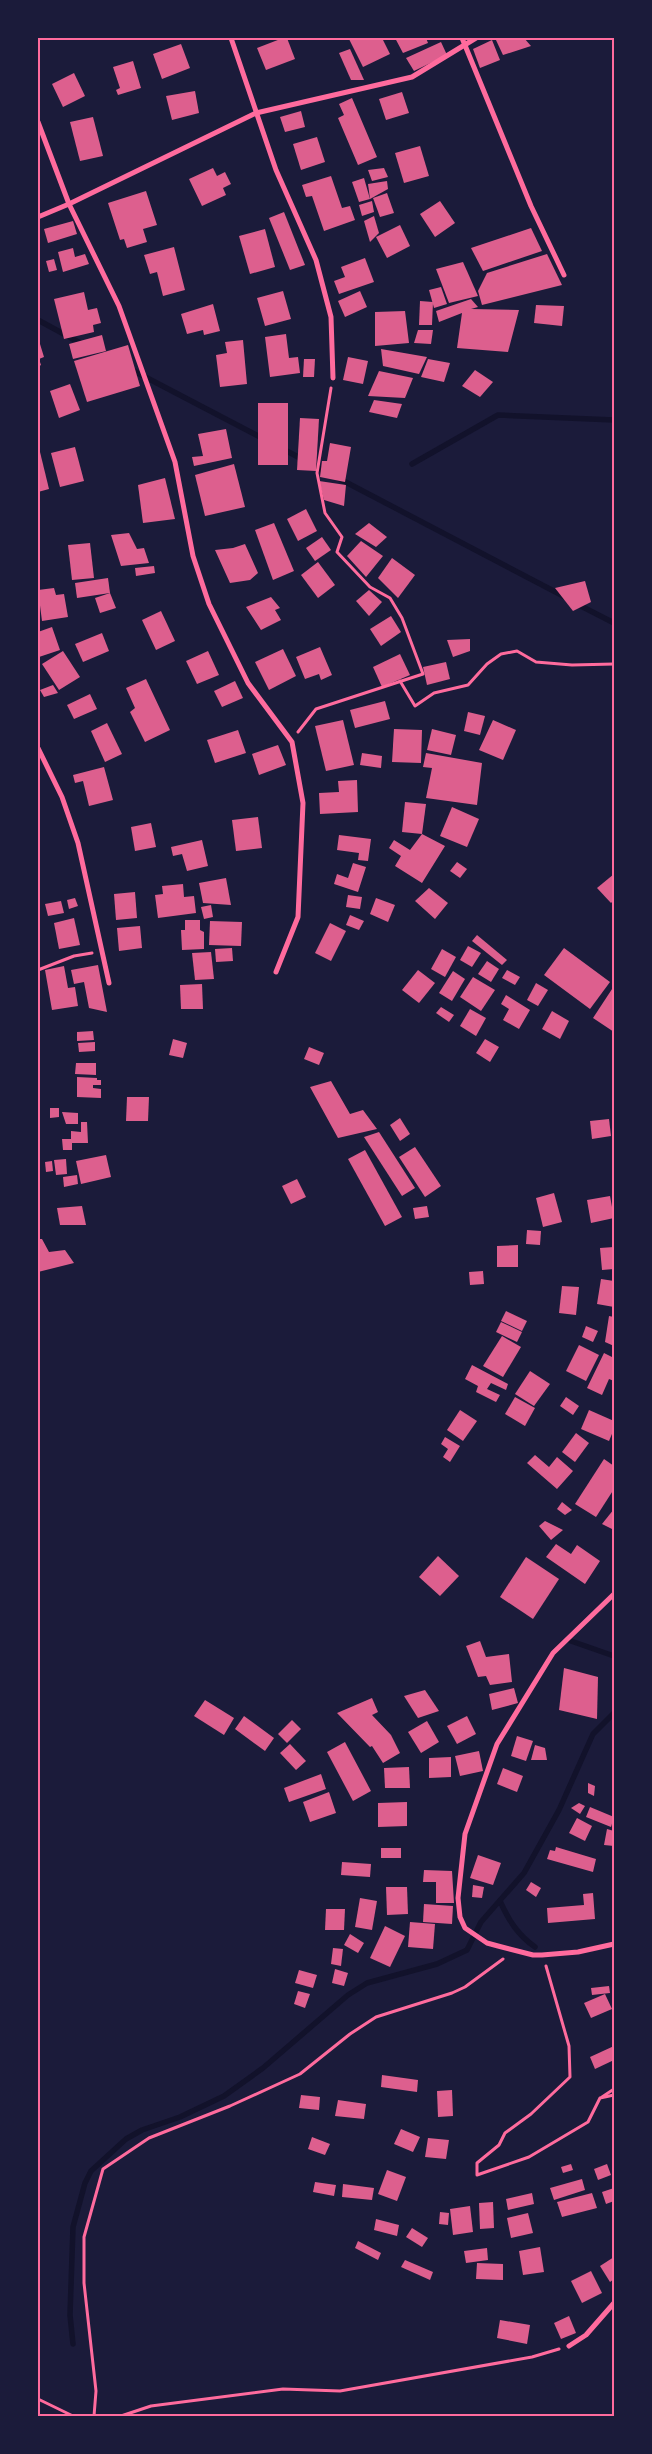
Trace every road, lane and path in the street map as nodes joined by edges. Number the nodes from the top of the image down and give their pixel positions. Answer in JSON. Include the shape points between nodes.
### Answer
{"nodes":[{"id":1,"x":230,"y":38,"type":"edge"},
{"id":2,"x":462,"y":38,"type":"edge"},
{"id":3,"x":476,"y":38,"type":"edge"},
{"id":4,"x":466,"y":46,"type":"junction"},
{"id":5,"x":256,"y":113,"type":"junction"},
{"id":6,"x":38,"y":122,"type":"edge"},
{"id":7,"x":68,"y":204,"type":"junction"},
{"id":8,"x":38,"y":216,"type":"edge"},
{"id":9,"x":564,"y":274,"type":"dead end"},
{"id":10,"x":332,"y":378,"type":"joint"},
{"id":11,"x":614,"y":664,"type":"edge"},
{"id":12,"x":400,"y":681,"type":"junction"},
{"id":13,"x":292,"y":742,"type":"junction"},
{"id":14,"x":38,"y":748,"type":"edge"},
{"id":15,"x":103,"y":951,"type":"junction"},
{"id":16,"x":38,"y":970,"type":"edge"},
{"id":17,"x":276,"y":972,"type":"dead end"},
{"id":18,"x":109,"y":983,"type":"dead end"},
{"id":19,"x":614,"y":1594,"type":"edge"},
{"id":20,"x":614,"y":1944,"type":"edge"},
{"id":21,"x":515,"y":1951,"type":"junction"},
{"id":22,"x":542,"y":1955,"type":"junction"},
{"id":23,"x":614,"y":2089,"type":"edge"},
{"id":24,"x":614,"y":2096,"type":"edge"},
{"id":25,"x":600,"y":2098,"type":"junction"},
{"id":26,"x":614,"y":2303,"type":"edge"},
{"id":27,"x":569,"y":2346,"type":"joint"},
{"id":28,"x":38,"y":2399,"type":"edge"},
{"id":29,"x":73,"y":2416,"type":"edge"},
{"id":30,"x":94,"y":2416,"type":"edge"},
{"id":31,"x":122,"y":2416,"type":"edge"}],
"edges":[{"from":1,"to":5,"type":"street"},
{"from":2,"to":4,"type":"street"},
{"from":3,"to":4,"type":"street"},
{"from":4,"to":5,"type":"street","via":[[412,77]]},
{"from":4,"to":9,"type":"street","via":[[531,206]]},
{"from":5,"to":7,"type":"street"},
{"from":5,"to":10,"type":"street","via":[[276,170],[316,260],[331,317]]},
{"from":6,"to":7,"type":"street"},
{"from":7,"to":8,"type":"street"},
{"from":7,"to":13,"type":"street","via":[[119,306],[174,462],[193,556],[209,604],[248,683]]},
{"from":10,"to":12,"type":"path","via":[[316,473],[325,513],[342,537],[337,552],[370,587],[390,598],[402,618],[422,674]]},
{"from":11,"to":12,"type":"path","via":[[545,663],[536,662],[516,651],[501,654],[468,685],[434,693],[415,706]]},
{"from":12,"to":13,"type":"path","via":[[316,710]]},
{"from":13,"to":17,"type":"street","via":[[303,803],[298,917]]},
{"from":14,"to":15,"type":"street","via":[[62,797],[78,843]]},
{"from":15,"to":16,"type":"path","via":[[74,956]]},
{"from":15,"to":18,"type":"street"},
{"from":19,"to":21,"type":"street","via":[[554,1653],[497,1744],[465,1834],[458,1898],[460,1917],[465,1928],[482,1940]]},
{"from":20,"to":22,"type":"street"},
{"from":21,"to":22,"type":"street"},
{"from":21,"to":30,"type":"path","via":[[465,1987],[376,2017],[300,2074],[149,2138],[102,2169],[84,2237],[84,2283],[96,2390]]},
{"from":22,"to":25,"type":"path","via":[[569,2046],[570,2077],[477,2163],[477,2175],[529,2157],[588,2122]]},
{"from":23,"to":25,"type":"path"},
{"from":24,"to":25,"type":"path"},
{"from":26,"to":27,"type":"street","via":[[586,2335]]},
{"from":27,"to":31,"type":"path","via":[[532,2357],[340,2391],[283,2389],[151,2406]]},
{"from":28,"to":29,"type":"path"}]}
